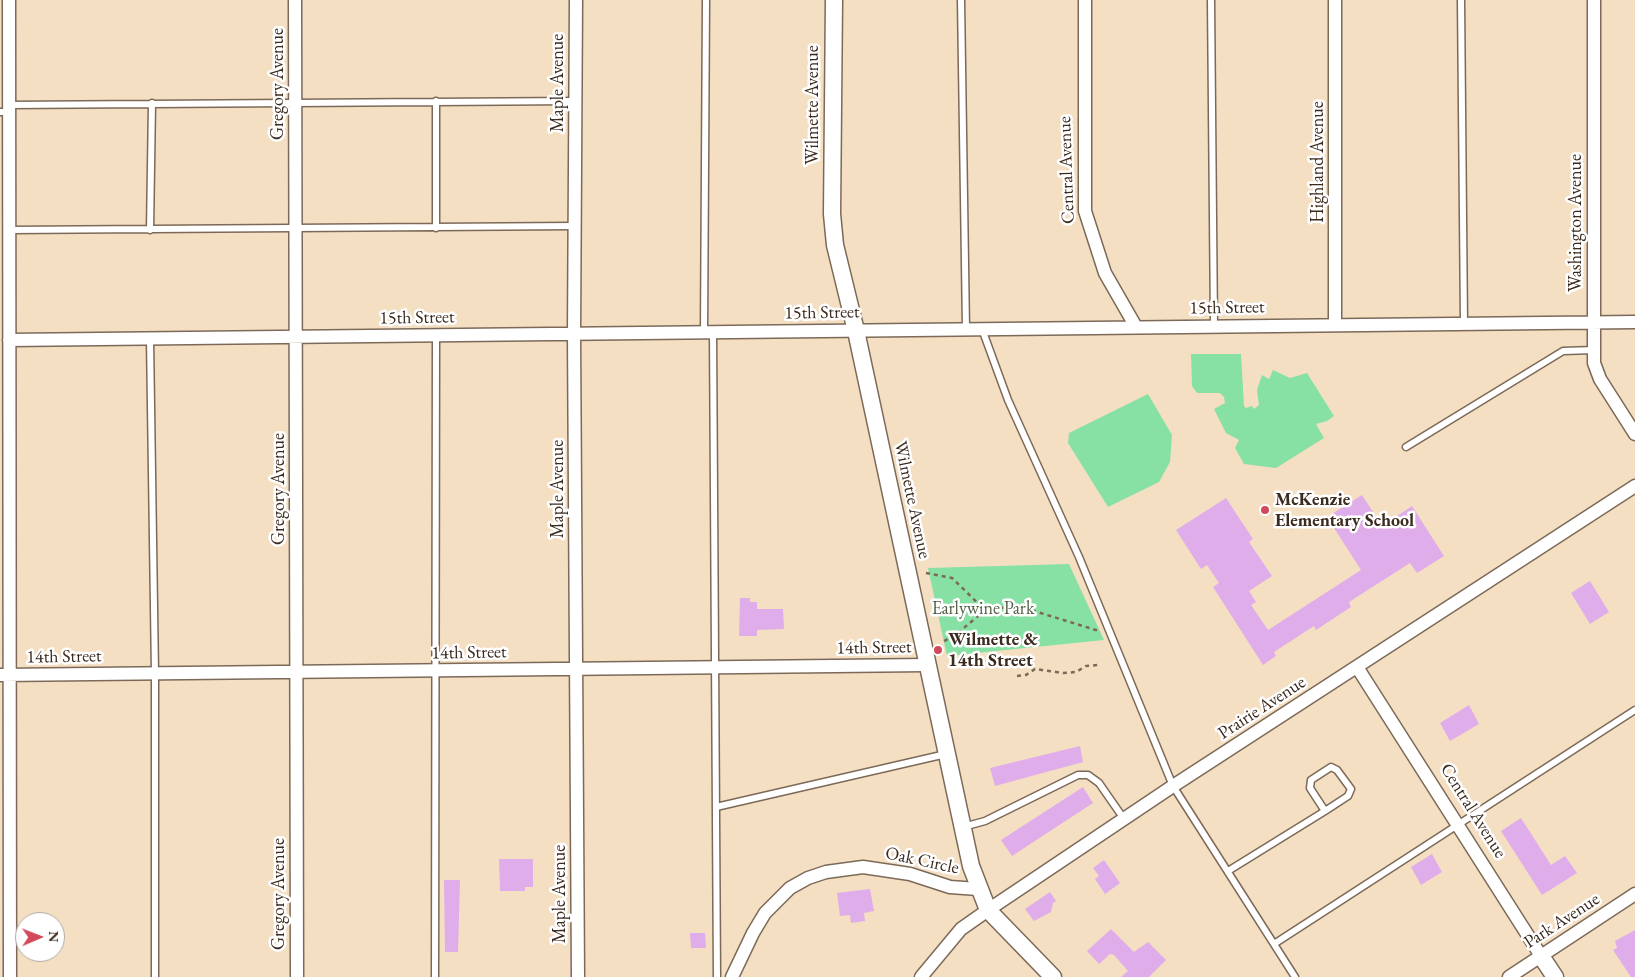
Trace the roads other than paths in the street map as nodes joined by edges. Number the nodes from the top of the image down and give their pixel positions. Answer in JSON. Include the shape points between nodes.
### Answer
{"nodes":[{"id":1,"x":9,"y":0,"type":"edge"},
{"id":2,"x":295,"y":0,"type":"edge"},
{"id":3,"x":576,"y":0,"type":"edge"},
{"id":4,"x":706,"y":0,"type":"edge"},
{"id":5,"x":834,"y":0,"type":"edge"},
{"id":6,"x":961,"y":0,"type":"edge"},
{"id":7,"x":1085,"y":0,"type":"edge"},
{"id":8,"x":1211,"y":0,"type":"edge"},
{"id":9,"x":1335,"y":0,"type":"edge"},
{"id":10,"x":1461,"y":0,"type":"edge"},
{"id":11,"x":1594,"y":0,"type":"edge"},
{"id":12,"x":436,"y":101,"type":"junction"},
{"id":13,"x":576,"y":101,"type":"junction"},
{"id":14,"x":296,"y":102,"type":"junction"},
{"id":15,"x":152,"y":103,"type":"junction"},
{"id":16,"x":5,"y":110,"type":"edge"},
{"id":17,"x":6,"y":226,"type":"edge"},
{"id":18,"x":575,"y":226,"type":"junction"},
{"id":19,"x":436,"y":228,"type":"junction"},
{"id":20,"x":296,"y":229,"type":"junction"},
{"id":21,"x":150,"y":230,"type":"junction"},
{"id":22,"x":1594,"y":322,"type":"junction"},
{"id":23,"x":1635,"y":322,"type":"edge"},
{"id":24,"x":1335,"y":324,"type":"junction"},
{"id":25,"x":1464,"y":324,"type":"junction"},
{"id":26,"x":1214,"y":326,"type":"junction"},
{"id":27,"x":1136,"y":327,"type":"junction"},
{"id":28,"x":966,"y":329,"type":"junction"},
{"id":29,"x":982,"y":329,"type":"junction"},
{"id":30,"x":856,"y":330,"type":"junction"},
{"id":31,"x":709,"y":332,"type":"junction"},
{"id":32,"x":574,"y":334,"type":"junction"},
{"id":33,"x":436,"y":335,"type":"junction"},
{"id":34,"x":296,"y":337,"type":"junction"},
{"id":35,"x":150,"y":339,"type":"junction"},
{"id":36,"x":4,"y":341,"type":"edge"},
{"id":37,"x":1594,"y":350,"type":"junction"},
{"id":38,"x":1635,"y":434,"type":"edge"},
{"id":39,"x":1406,"y":447,"type":"dead end"},
{"id":40,"x":5,"y":452,"type":"edge"},
{"id":41,"x":1635,"y":486,"type":"edge"},
{"id":42,"x":5,"y":563,"type":"edge"},
{"id":43,"x":927,"y":665,"type":"junction"},
{"id":44,"x":1357,"y":667,"type":"junction"},
{"id":45,"x":715,"y":668,"type":"junction"},
{"id":46,"x":577,"y":669,"type":"junction"},
{"id":47,"x":437,"y":670,"type":"junction"},
{"id":48,"x":296,"y":672,"type":"junction"},
{"id":49,"x":154,"y":674,"type":"junction"},
{"id":50,"x":5,"y":675,"type":"edge"},
{"id":51,"x":1635,"y":710,"type":"edge"},
{"id":52,"x":947,"y":754,"type":"junction"},
{"id":53,"x":1173,"y":786,"type":"junction"},
{"id":54,"x":716,"y":807,"type":"junction"},
{"id":55,"x":1325,"y":811,"type":"junction"},
{"id":56,"x":1124,"y":819,"type":"junction"},
{"id":57,"x":1458,"y":825,"type":"junction"},
{"id":58,"x":962,"y":827,"type":"junction"},
{"id":59,"x":1228,"y":871,"type":"junction"},
{"id":60,"x":978,"y":888,"type":"junction"},
{"id":61,"x":1635,"y":894,"type":"edge"},
{"id":62,"x":988,"y":910,"type":"junction"},
{"id":63,"x":1274,"y":944,"type":"junction"},
{"id":64,"x":1541,"y":956,"type":"junction"},
{"id":65,"x":10,"y":977,"type":"edge"},
{"id":66,"x":155,"y":977,"type":"edge"},
{"id":67,"x":297,"y":977,"type":"edge"},
{"id":68,"x":435,"y":977,"type":"edge"},
{"id":69,"x":578,"y":977,"type":"edge"},
{"id":70,"x":717,"y":977,"type":"edge"},
{"id":71,"x":732,"y":977,"type":"edge"},
{"id":72,"x":921,"y":977,"type":"edge"},
{"id":73,"x":1052,"y":977,"type":"edge"},
{"id":74,"x":1295,"y":977,"type":"edge"},
{"id":75,"x":1508,"y":977,"type":"edge"},
{"id":76,"x":1555,"y":977,"type":"edge"}],
"edges":[{"from":1,"to":16,"type":"street"},
{"from":2,"to":14,"type":"street","name":"Gregory Avenue"},
{"from":3,"to":13,"type":"street","name":"Maple Avenue"},
{"from":4,"to":31,"type":"lane"},
{"from":5,"to":30,"type":"street","name":"Wilmette Avenue","via":[[832,214],[835,244]]},
{"from":6,"to":28,"type":"lane"},
{"from":7,"to":27,"type":"street","name":"Central Avenue","via":[[1085,211],[1105,273]]},
{"from":8,"to":26,"type":"lane"},
{"from":9,"to":24,"type":"street","name":"Highland Avenue"},
{"from":10,"to":25,"type":"lane"},
{"from":11,"to":22,"type":"street","name":"Washington Avenue"},
{"from":12,"to":13,"type":"lane"},
{"from":12,"to":14,"type":"lane"},
{"from":12,"to":19,"type":"lane"},
{"from":13,"to":18,"type":"street","name":"Maple Avenue"},
{"from":14,"to":15,"type":"lane"},
{"from":14,"to":20,"type":"street","name":"Gregory Avenue"},
{"from":15,"to":16,"type":"lane"},
{"from":15,"to":21,"type":"lane"},
{"from":16,"to":17,"type":"street"},
{"from":17,"to":21,"type":"lane"},
{"from":17,"to":36,"type":"street"},
{"from":18,"to":19,"type":"lane"},
{"from":18,"to":32,"type":"street","name":"Maple Avenue"},
{"from":19,"to":20,"type":"lane"},
{"from":20,"to":21,"type":"lane"},
{"from":20,"to":34,"type":"street","name":"Gregory Avenue"},
{"from":22,"to":23,"type":"street","name":"15th Street"},
{"from":22,"to":25,"type":"street","name":"15th Street"},
{"from":22,"to":37,"type":"street","name":"Washington Avenue"},
{"from":24,"to":25,"type":"street","name":"15th Street"},
{"from":24,"to":26,"type":"street","name":"15th Street"},
{"from":26,"to":27,"type":"street","name":"15th Street"},
{"from":27,"to":29,"type":"street","name":"15th Street"},
{"from":28,"to":29,"type":"street","name":"15th Street"},
{"from":28,"to":30,"type":"street","name":"15th Street"},
{"from":29,"to":53,"type":"lane","via":[[1008,400],[1044,475]]},
{"from":30,"to":31,"type":"street","name":"15th Street"},
{"from":30,"to":43,"type":"street","name":"Wilmette Avenue"},
{"from":31,"to":32,"type":"street","name":"15th Street"},
{"from":31,"to":45,"type":"lane"},
{"from":32,"to":33,"type":"street","name":"15th Street"},
{"from":32,"to":46,"type":"street","name":"Maple Avenue"},
{"from":33,"to":34,"type":"street","name":"15th Street"},
{"from":33,"to":47,"type":"lane"},
{"from":34,"to":35,"type":"street","name":"15th Street"},
{"from":34,"to":48,"type":"street","name":"Gregory Avenue"},
{"from":35,"to":36,"type":"street","name":"15th Street"},
{"from":35,"to":49,"type":"lane"},
{"from":36,"to":40,"type":"street"},
{"from":37,"to":38,"type":"street","name":"Washington Avenue","via":[[1596,372]]},
{"from":37,"to":39,"type":"lane","via":[[1563,350]]},
{"from":40,"to":42,"type":"street"},
{"from":41,"to":44,"type":"street","name":"Prairie Avenue"},
{"from":42,"to":50,"type":"street"},
{"from":43,"to":45,"type":"street","name":"14th Street"},
{"from":43,"to":52,"type":"street","name":"Wilmette Avenue"},
{"from":44,"to":53,"type":"street","name":"Prairie Avenue"},
{"from":44,"to":57,"type":"street","name":"Central Avenue"},
{"from":45,"to":46,"type":"street","name":"14th Street"},
{"from":45,"to":54,"type":"lane"},
{"from":46,"to":47,"type":"street","name":"14th Street"},
{"from":46,"to":69,"type":"street","name":"Maple Avenue"},
{"from":47,"to":48,"type":"street","name":"14th Street"},
{"from":47,"to":68,"type":"lane"},
{"from":48,"to":49,"type":"street","name":"14th Street"},
{"from":48,"to":67,"type":"street","name":"Gregory Avenue"},
{"from":49,"to":50,"type":"street","name":"14th Street"},
{"from":49,"to":66,"type":"lane"},
{"from":50,"to":65,"type":"street"},
{"from":51,"to":57,"type":"lane"},
{"from":52,"to":54,"type":"lane"},
{"from":52,"to":58,"type":"street","name":"Wilmette Avenue"},
{"from":53,"to":56,"type":"street","name":"Prairie Avenue"},
{"from":53,"to":59,"type":"lane"},
{"from":54,"to":70,"type":"lane"},
{"from":55,"to":55,"type":"lane","via":[[1348,796],[1351,789],[1331,767],[1310,780],[1310,788]]},
{"from":55,"to":59,"type":"lane"},
{"from":56,"to":58,"type":"lane","via":[[1099,783],[1088,775],[1078,775],[985,821]]},
{"from":56,"to":62,"type":"street","name":"Prairie Avenue"},
{"from":57,"to":63,"type":"lane"},
{"from":57,"to":64,"type":"street","name":"Central Avenue"},
{"from":58,"to":60,"type":"street","name":"Wilmette Avenue"},
{"from":59,"to":63,"type":"lane"},
{"from":60,"to":62,"type":"street","name":"Wilmette Avenue"},
{"from":60,"to":71,"type":"street","name":"Oak Circle","via":[[950,887],[910,874],[864,867],[808,878],[790,888],[765,913]]},
{"from":61,"to":64,"type":"street","name":"Park Avenue"},
{"from":62,"to":72,"type":"street","name":"Prairie Avenue","via":[[961,929]]},
{"from":62,"to":73,"type":"street","name":"Wilmette Avenue"},
{"from":63,"to":74,"type":"lane"},
{"from":64,"to":75,"type":"street","name":"Park Avenue"},
{"from":64,"to":76,"type":"street","name":"Central Avenue"}]}
